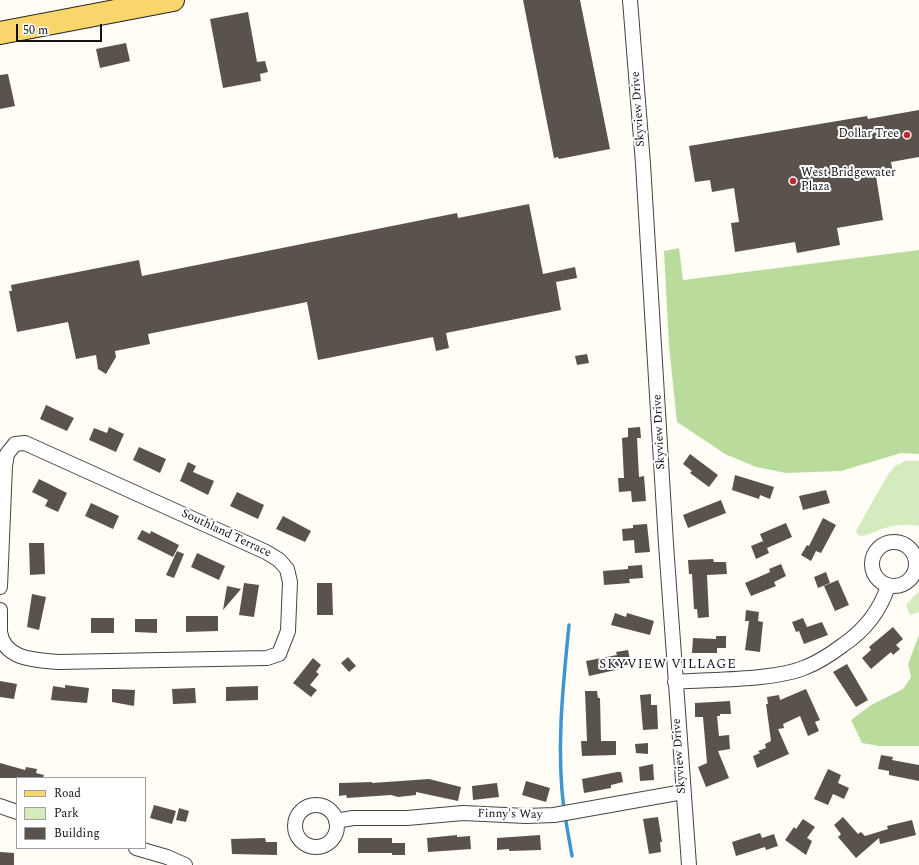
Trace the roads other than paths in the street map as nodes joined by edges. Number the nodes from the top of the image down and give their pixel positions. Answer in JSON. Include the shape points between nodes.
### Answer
{"nodes":[{"id":1,"x":173,"y":0,"type":"edge"},
{"id":2,"x":630,"y":0,"type":"edge"},
{"id":3,"x":0,"y":33,"type":"edge"},
{"id":4,"x":888,"y":586,"type":"dead end"},
{"id":5,"x":0,"y":587,"type":"edge"},
{"id":6,"x":0,"y":610,"type":"edge"},
{"id":7,"x":675,"y":682,"type":"junction"},
{"id":8,"x":683,"y":792,"type":"junction"},
{"id":9,"x":0,"y":806,"type":"edge"},
{"id":10,"x":16,"y":812,"type":"edge"},
{"id":11,"x":336,"y":821,"type":"dead end"},
{"id":12,"x":139,"y":849,"type":"edge"},
{"id":13,"x":185,"y":865,"type":"edge"},
{"id":14,"x":689,"y":865,"type":"edge"}],
"edges":[{"from":1,"to":3,"type":"main road"},
{"from":2,"to":7,"type":"street","name":"Skyview Drive","via":[[658,388]]},
{"from":4,"to":7,"type":"street","via":[[883,601],[866,626],[830,654],[805,668],[755,677]]},
{"from":5,"to":6,"type":"street","name":"Southland Terrace","via":[[7,454],[15,444],[25,443],[266,552],[287,569],[290,582],[288,631],[279,654],[267,658],[58,662],[27,659],[12,653],[3,643]]},
{"from":7,"to":8,"type":"street","name":"Skyview Drive"},
{"from":8,"to":11,"type":"street","name":"Finny's Way","via":[[554,815],[463,814],[353,818]]},
{"from":8,"to":14,"type":"street","name":"Skyview Drive"},
{"from":9,"to":10,"type":"street"},
{"from":12,"to":13,"type":"street"}]}
